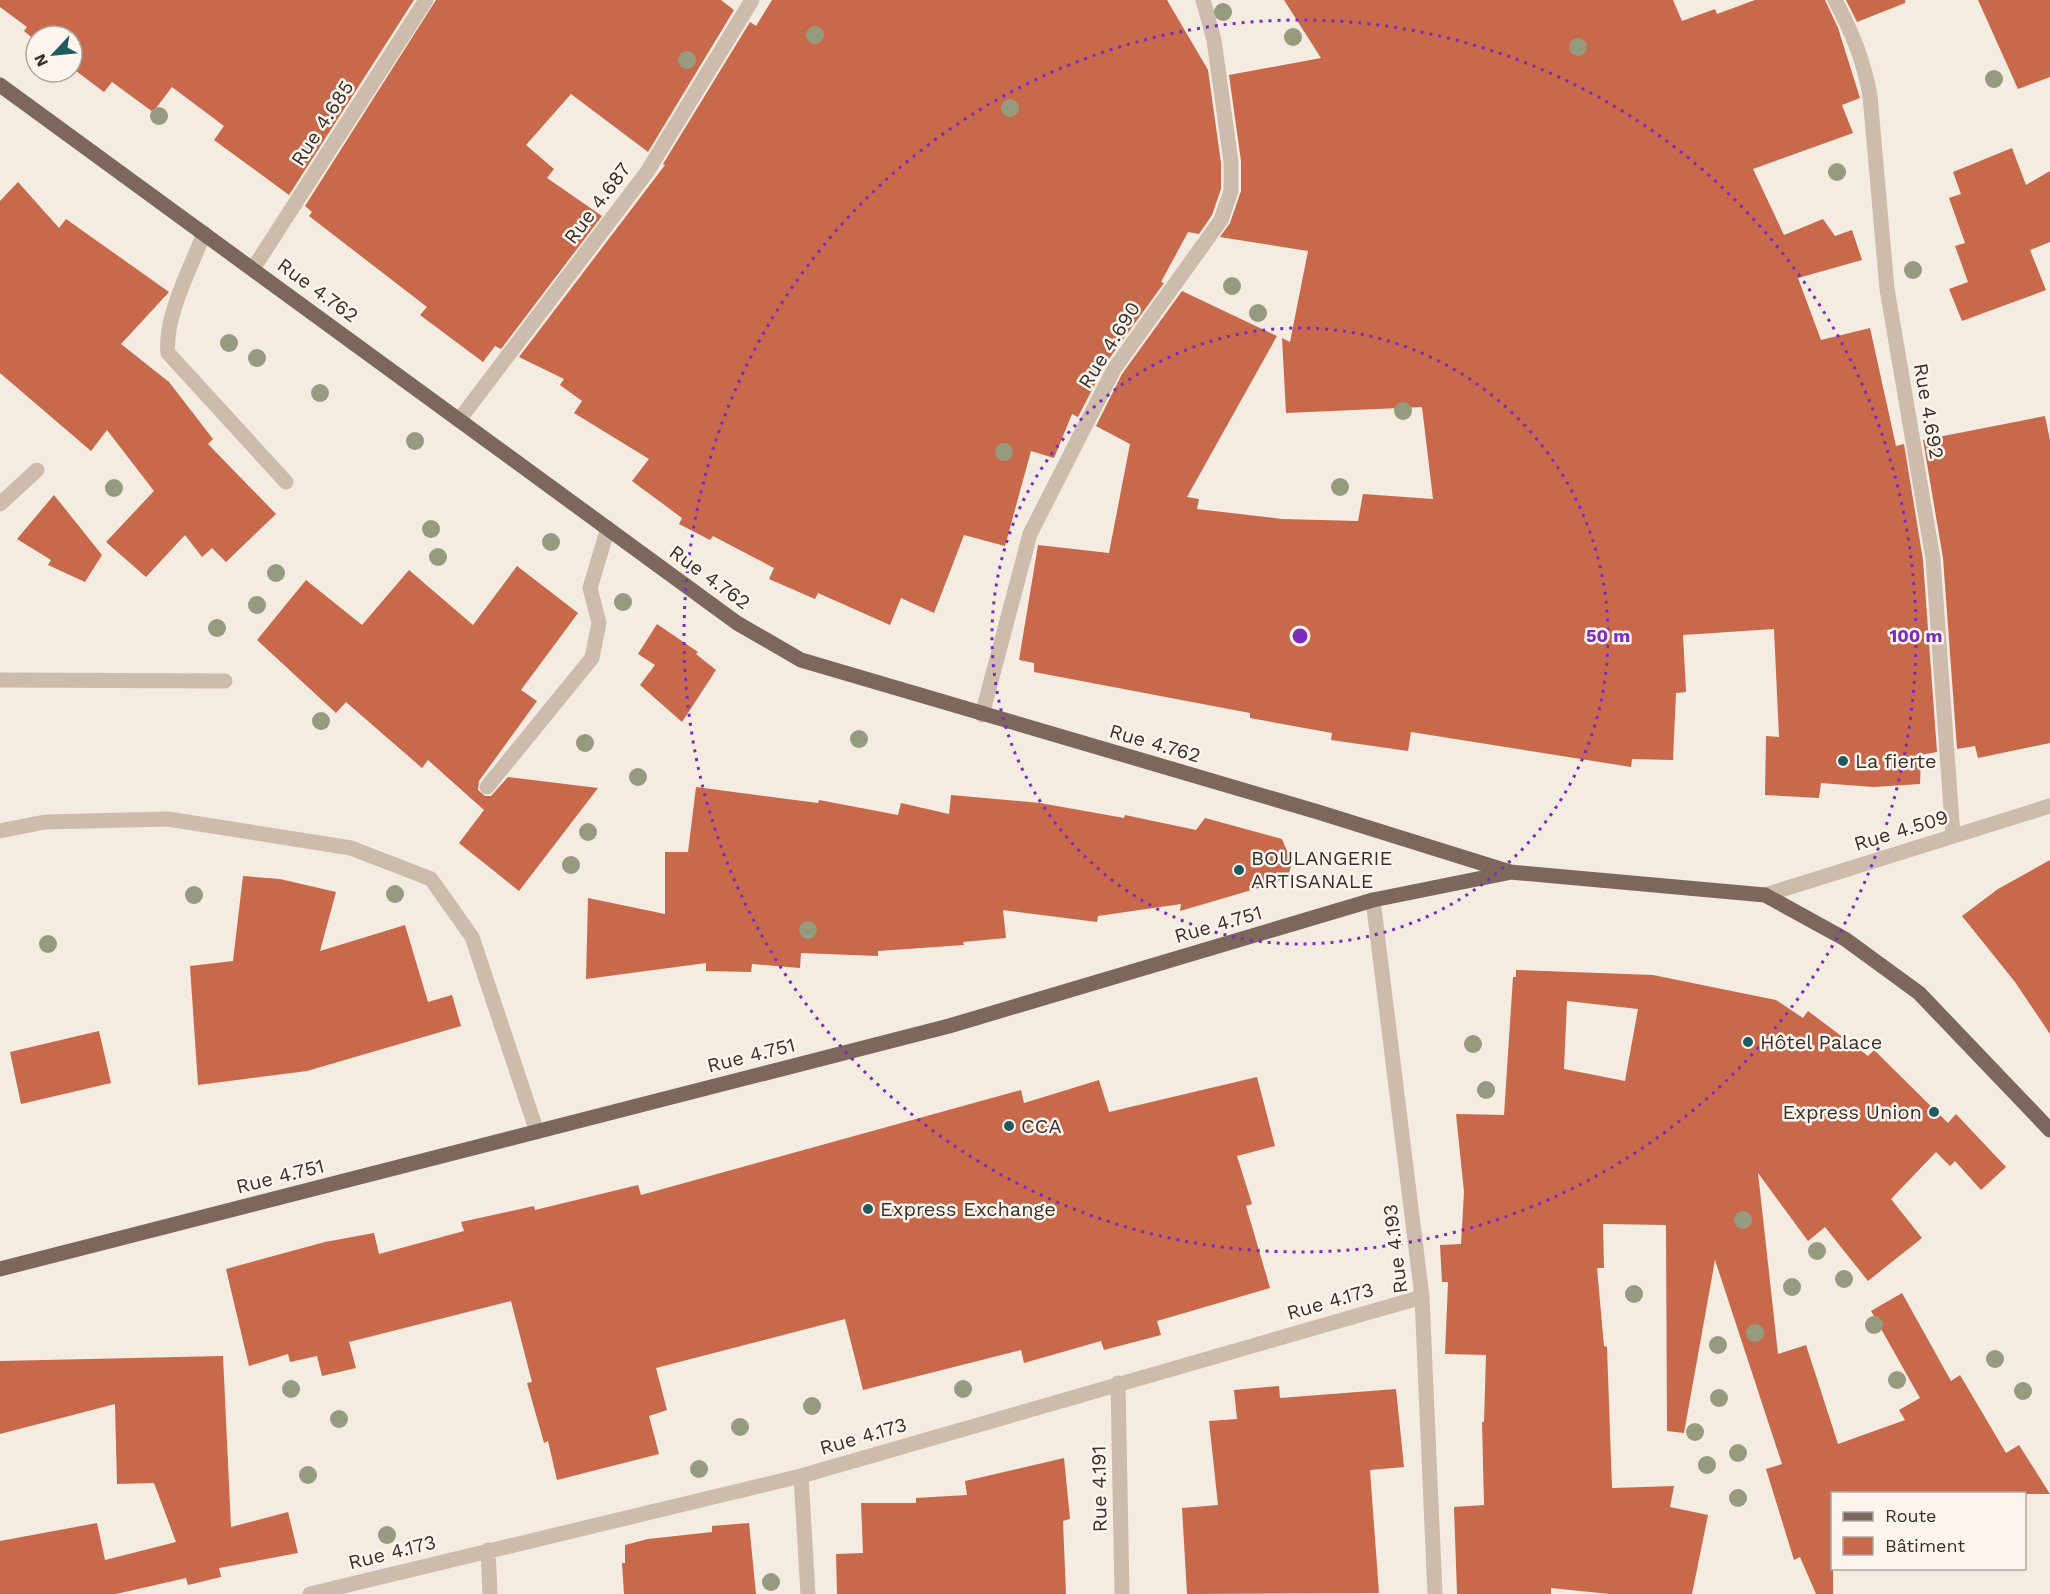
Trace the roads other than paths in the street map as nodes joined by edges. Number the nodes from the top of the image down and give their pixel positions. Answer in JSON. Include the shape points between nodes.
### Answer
{"nodes":[{"id":1,"x":426,"y":0,"type":"edge"},
{"id":2,"x":752,"y":0,"type":"edge"},
{"id":3,"x":1203,"y":0,"type":"edge"},
{"id":4,"x":1835,"y":0,"type":"edge"},
{"id":5,"x":0,"y":86,"type":"edge"},
{"id":6,"x":204,"y":233,"type":"junction"},
{"id":7,"x":253,"y":269,"type":"junction"},
{"id":8,"x":459,"y":420,"type":"junction"},
{"id":9,"x":37,"y":470,"type":"dead end"},
{"id":10,"x":286,"y":482,"type":"dead end"},
{"id":11,"x":0,"y":504,"type":"edge"},
{"id":12,"x":608,"y":528,"type":"junction"},
{"id":13,"x":0,"y":680,"type":"edge"},
{"id":14,"x":225,"y":681,"type":"dead end"},
{"id":15,"x":982,"y":715,"type":"junction"},
{"id":16,"x":487,"y":787,"type":"dead end"},
{"id":17,"x":2050,"y":806,"type":"edge"},
{"id":18,"x":0,"y":831,"type":"edge"},
{"id":19,"x":1953,"y":836,"type":"junction"},
{"id":20,"x":1510,"y":873,"type":"junction"},
{"id":21,"x":1765,"y":895,"type":"junction"},
{"id":22,"x":1373,"y":900,"type":"junction"},
{"id":23,"x":2050,"y":1130,"type":"edge"},
{"id":24,"x":537,"y":1132,"type":"junction"},
{"id":25,"x":0,"y":1269,"type":"edge"},
{"id":26,"x":1422,"y":1297,"type":"junction"},
{"id":27,"x":1118,"y":1383,"type":"junction"},
{"id":28,"x":801,"y":1476,"type":"junction"},
{"id":29,"x":488,"y":1550,"type":"junction"},
{"id":30,"x":310,"y":1594,"type":"edge"},
{"id":31,"x":490,"y":1594,"type":"edge"},
{"id":32,"x":808,"y":1594,"type":"edge"},
{"id":33,"x":1122,"y":1594,"type":"edge"},
{"id":34,"x":1435,"y":1594,"type":"edge"}],
"edges":[{"from":1,"to":7,"type":"street","name":"Rue 4.685"},
{"from":2,"to":8,"type":"street","name":"Rue 4.687","via":[[647,172]]},
{"from":3,"to":15,"type":"street","name":"Rue 4.690","via":[[1214,40],[1230,151],[1231,191],[1221,220],[1114,369],[1030,534]]},
{"from":4,"to":19,"type":"street","name":"Rue 4.692","via":[[1857,44],[1870,96],[1887,289],[1933,559]]},
{"from":5,"to":6,"type":"main road","name":"Rue 4.762"},
{"from":6,"to":7,"type":"main road","name":"Rue 4.762"},
{"from":6,"to":10,"type":"street","via":[[173,315],[167,337],[168,353]]},
{"from":7,"to":8,"type":"main road","name":"Rue 4.762"},
{"from":8,"to":12,"type":"main road","name":"Rue 4.762"},
{"from":9,"to":11,"type":"street"},
{"from":12,"to":15,"type":"main road","name":"Rue 4.762","via":[[737,623],[801,660]]},
{"from":12,"to":16,"type":"street","via":[[590,588],[598,623],[592,658]]},
{"from":13,"to":14,"type":"street"},
{"from":15,"to":20,"type":"main road","name":"Rue 4.762","via":[[1318,812]]},
{"from":17,"to":19,"type":"street","name":"Rue 4.509"},
{"from":18,"to":24,"type":"street","via":[[45,822],[168,819],[351,848],[431,879],[472,937]]},
{"from":19,"to":21,"type":"street","name":"Rue 4.509"},
{"from":20,"to":21,"type":"main road"},
{"from":20,"to":22,"type":"main road","name":"Rue 4.751"},
{"from":21,"to":23,"type":"main road","via":[[1845,939],[1919,993]]},
{"from":22,"to":24,"type":"main road","name":"Rue 4.751","via":[[949,1026]]},
{"from":22,"to":26,"type":"street","name":"Rue 4.193"},
{"from":24,"to":25,"type":"main road","name":"Rue 4.751"},
{"from":26,"to":27,"type":"street","name":"Rue 4.173"},
{"from":26,"to":34,"type":"street","name":"Rue 4.193"},
{"from":27,"to":28,"type":"street","name":"Rue 4.173"},
{"from":27,"to":33,"type":"street","name":"Rue 4.191"},
{"from":28,"to":29,"type":"street","name":"Rue 4.173"},
{"from":28,"to":32,"type":"street"},
{"from":29,"to":30,"type":"street","name":"Rue 4.173"},
{"from":29,"to":31,"type":"street"}]}
